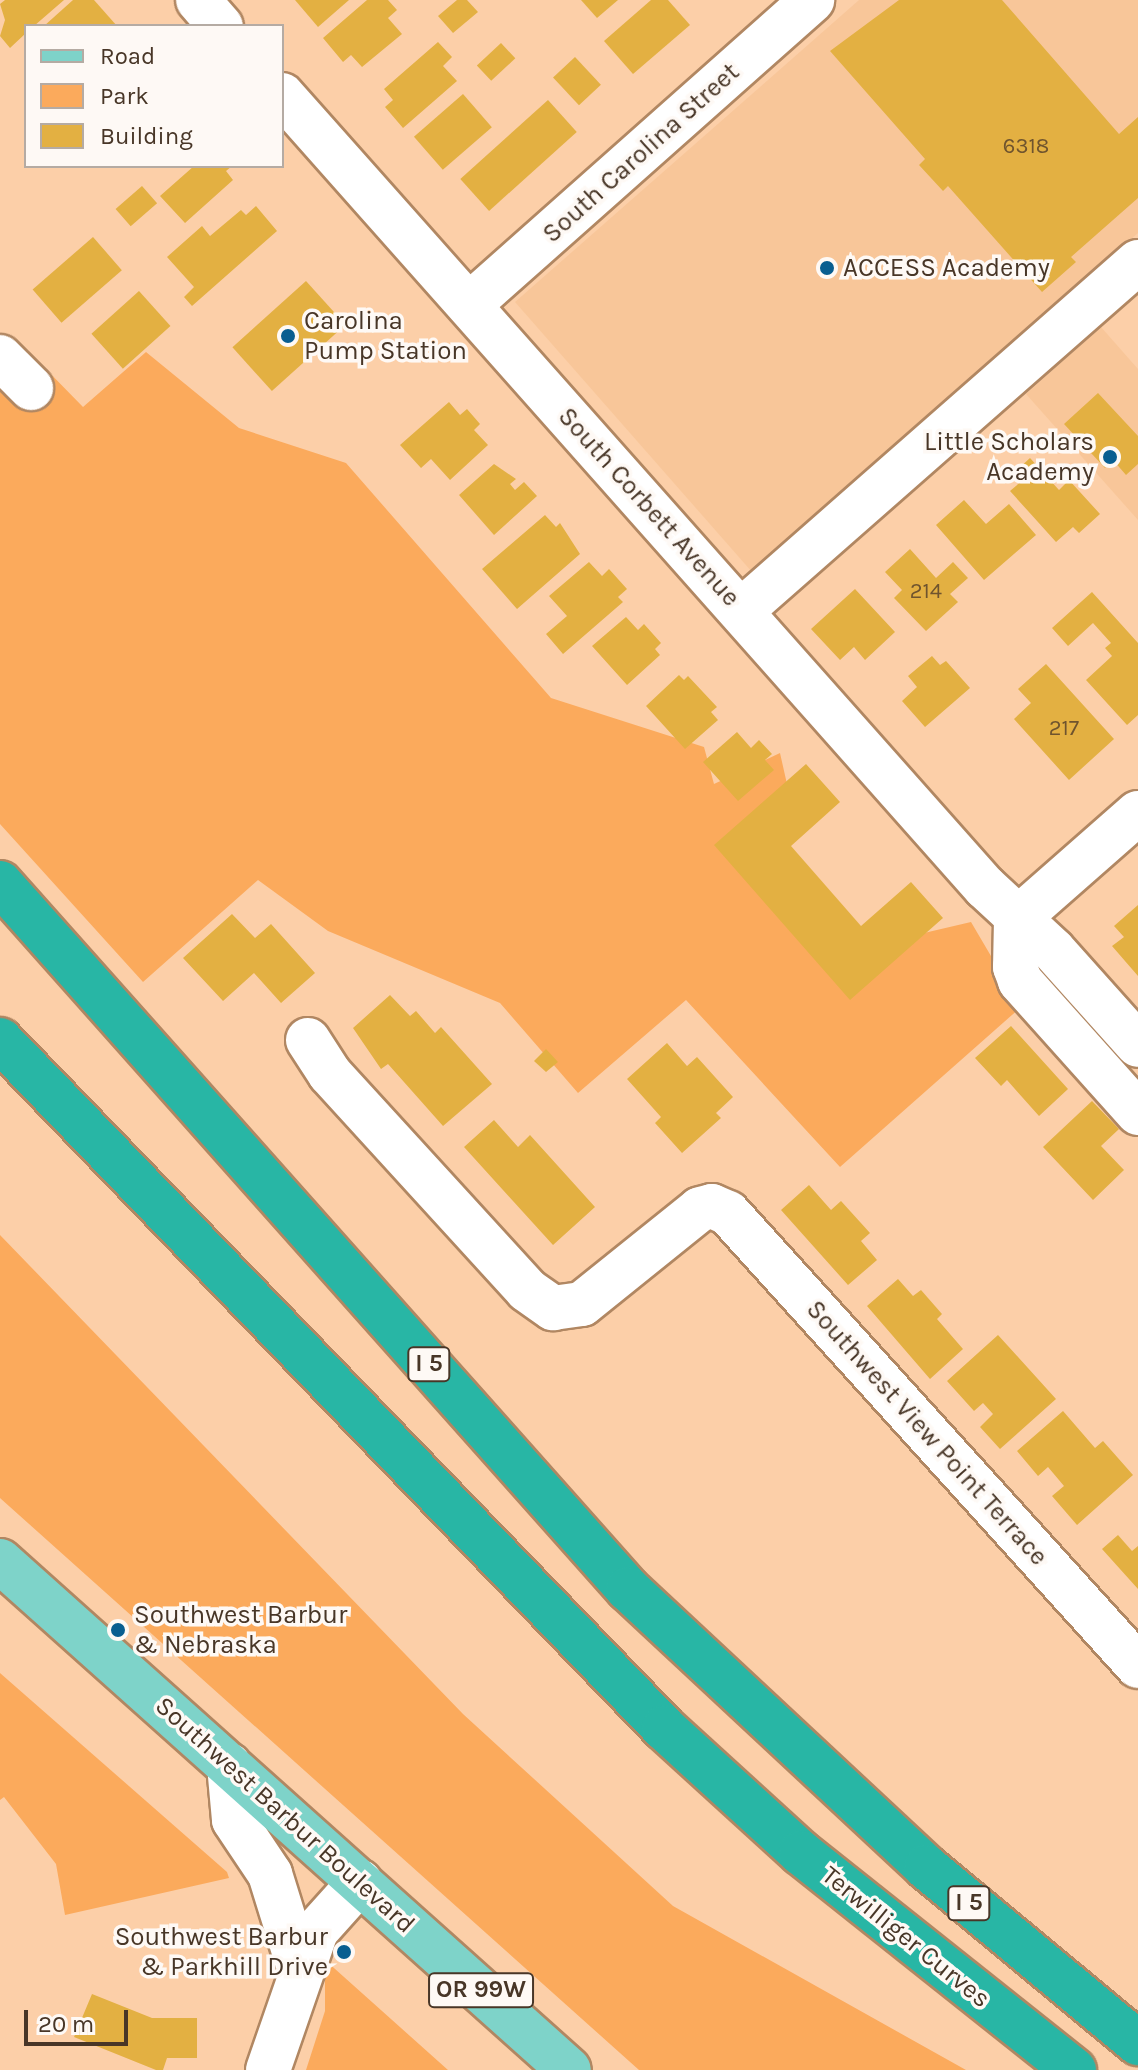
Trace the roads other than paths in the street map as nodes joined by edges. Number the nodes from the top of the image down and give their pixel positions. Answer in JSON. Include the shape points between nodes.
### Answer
{"nodes":[{"id":1,"x":198,"y":0,"type":"edge"},
{"id":2,"x":812,"y":0,"type":"edge"},
{"id":3,"x":767,"y":14,"type":"edge"},
{"id":4,"x":219,"y":24,"type":"edge"},
{"id":5,"x":284,"y":97,"type":"edge"},
{"id":6,"x":1138,"y":262,"type":"edge"},
{"id":7,"x":469,"y":305,"type":"junction"},
{"id":8,"x":0,"y":357,"type":"edge"},
{"id":9,"x":31,"y":388,"type":"dead end"},
{"id":10,"x":742,"y":610,"type":"junction"},
{"id":11,"x":1138,"y":813,"type":"edge"},
{"id":12,"x":0,"y":883,"type":"edge"},
{"id":13,"x":1016,"y":920,"type":"junction"},
{"id":14,"x":0,"y":1040,"type":"edge"},
{"id":15,"x":308,"y":1040,"type":"dead end"},
{"id":16,"x":1138,"y":1045,"type":"edge"},
{"id":17,"x":1138,"y":1113,"type":"edge"},
{"id":18,"x":0,"y":1561,"type":"edge"},
{"id":19,"x":1138,"y":1666,"type":"edge"},
{"id":20,"x":229,"y":1765,"type":"junction"},
{"id":21,"x":360,"y":1882,"type":"junction"},
{"id":22,"x":300,"y":1971,"type":"junction"},
{"id":23,"x":1138,"y":2043,"type":"edge"},
{"id":24,"x":268,"y":2070,"type":"edge"},
{"id":25,"x":569,"y":2070,"type":"edge"},
{"id":26,"x":1074,"y":2070,"type":"edge"}],
"edges":[{"from":1,"to":4,"type":"street"},
{"from":2,"to":3,"type":"street","name":"South Carolina Street"},
{"from":3,"to":7,"type":"street","name":"South Carolina Street"},
{"from":5,"to":7,"type":"street","name":"South Corbett Avenue"},
{"from":6,"to":10,"type":"street"},
{"from":7,"to":10,"type":"street","name":"South Corbett Avenue"},
{"from":8,"to":9,"type":"street"},
{"from":10,"to":13,"type":"street","name":"South Corbett Avenue"},
{"from":11,"to":13,"type":"street"},
{"from":12,"to":23,"type":"highway","number":"I 5","via":[[628,1589],[926,1867]]},
{"from":13,"to":16,"type":"street","name":"South Corbett Avenue","via":[[1053,950]]},
{"from":13,"to":17,"type":"street","via":[[1015,967],[1020,981]]},
{"from":14,"to":26,"type":"highway","name":"Terwilliger Curves","number":"I 5","via":[[664,1728],[801,1853]]},
{"from":15,"to":19,"type":"street","name":"Southwest View Point Terrace","via":[[330,1074],[527,1290],[561,1309],[582,1304],[685,1218],[712,1206],[742,1228]]},
{"from":18,"to":20,"type":"main road","name":"Southwest Barbur Boulevard","number":"OR 99W"},
{"from":20,"to":21,"type":"main road","name":"Southwest Barbur Boulevard","number":"OR 99W"},
{"from":20,"to":22,"type":"street","via":[[234,1820],[270,1874]]},
{"from":21,"to":22,"type":"street","via":[[316,1931]]},
{"from":21,"to":25,"type":"main road","name":"Southwest Barbur Boulevard","number":"OR 99W"},
{"from":22,"to":24,"type":"street","via":[[291,2016]]}]}
